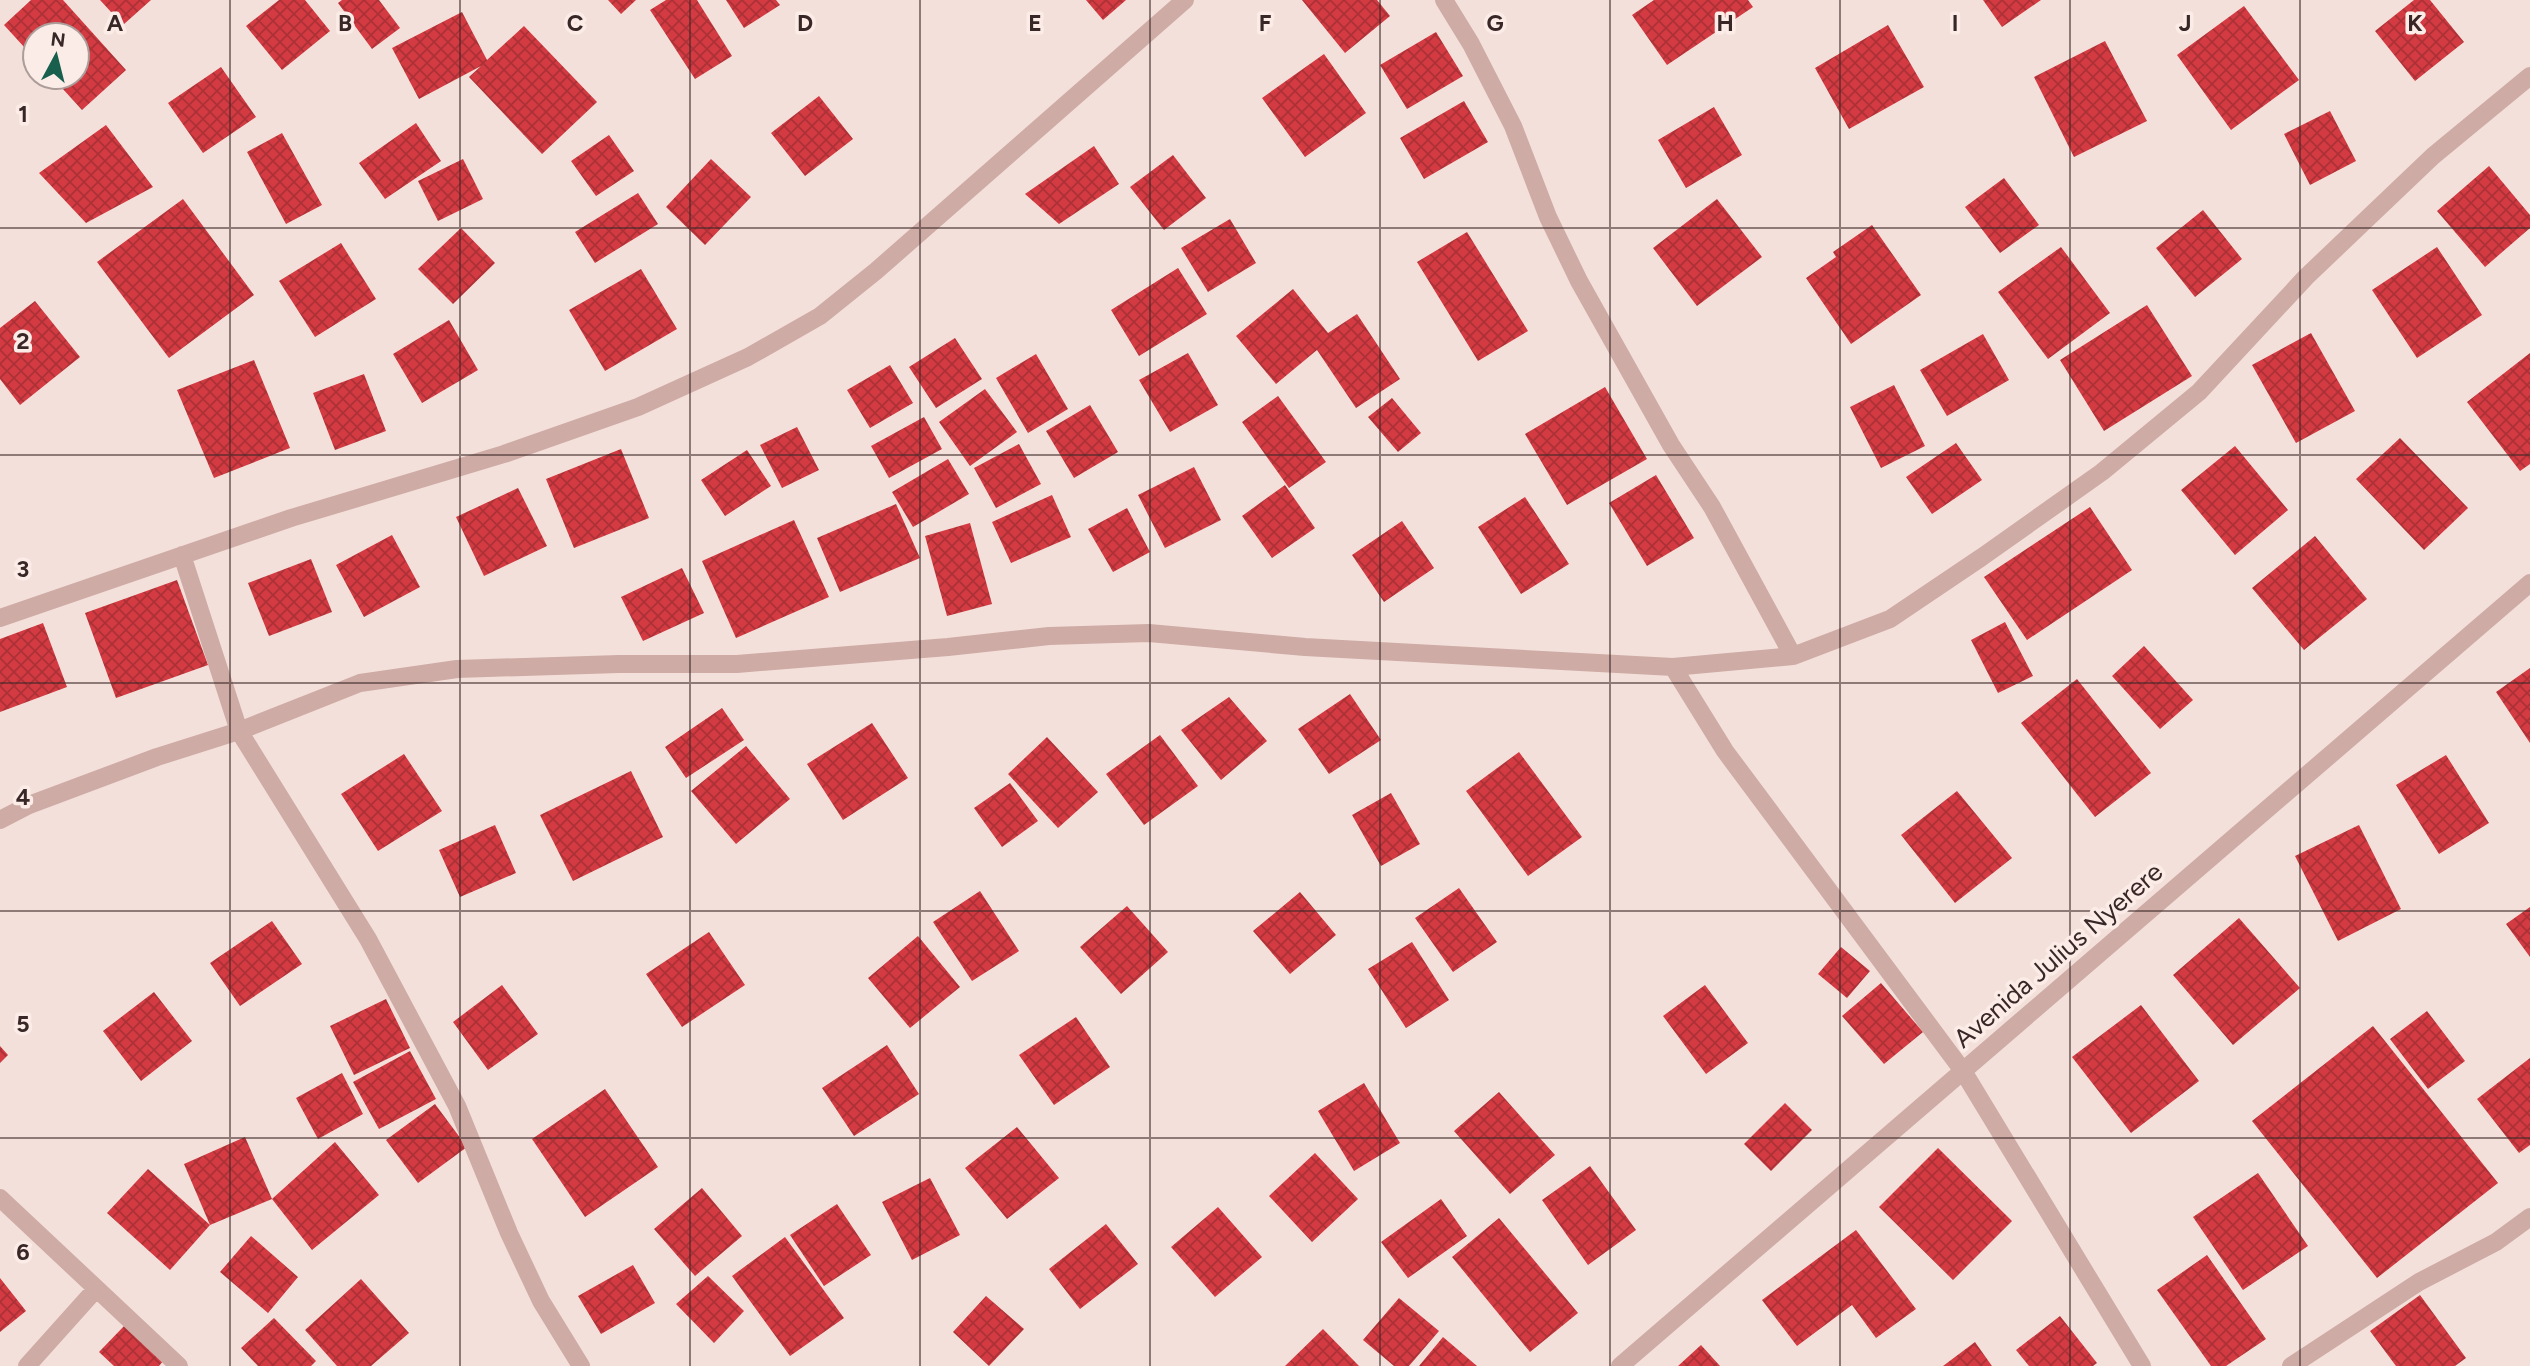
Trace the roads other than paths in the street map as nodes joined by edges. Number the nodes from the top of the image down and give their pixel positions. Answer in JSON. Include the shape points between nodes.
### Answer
{"nodes":[{"id":1,"x":1185,"y":0,"type":"edge"},
{"id":2,"x":1444,"y":0,"type":"edge"},
{"id":3,"x":2530,"y":76,"type":"edge"},
{"id":4,"x":182,"y":555,"type":"junction"},
{"id":5,"x":2530,"y":583,"type":"edge"},
{"id":6,"x":0,"y":618,"type":"edge"},
{"id":7,"x":1793,"y":656,"type":"junction"},
{"id":8,"x":1673,"y":667,"type":"junction"},
{"id":9,"x":239,"y":731,"type":"junction"},
{"id":10,"x":0,"y":820,"type":"edge"},
{"id":11,"x":1963,"y":1071,"type":"junction"},
{"id":12,"x":0,"y":1198,"type":"edge"},
{"id":13,"x":2530,"y":1217,"type":"edge"},
{"id":14,"x":96,"y":1289,"type":"junction"},
{"id":15,"x":27,"y":1366,"type":"edge"},
{"id":16,"x":179,"y":1366,"type":"edge"},
{"id":17,"x":582,"y":1366,"type":"edge"},
{"id":18,"x":1620,"y":1366,"type":"edge"},
{"id":19,"x":2142,"y":1366,"type":"edge"},
{"id":20,"x":2291,"y":1366,"type":"edge"}],
"edges":[{"from":1,"to":4,"type":"street","via":[[867,279],[820,316],[748,357],[638,407],[504,454]]},
{"from":2,"to":7,"type":"street","via":[[1513,126],[1579,281]]},
{"from":3,"to":7,"type":"street","via":[[2433,156],[2306,277],[2199,392],[2102,472],[1890,619]]},
{"from":4,"to":6,"type":"street"},
{"from":4,"to":9,"type":"street"},
{"from":5,"to":11,"type":"street","name":"Avenida Julius Nyerere"},
{"from":7,"to":8,"type":"street"},
{"from":8,"to":9,"type":"street","via":[[1305,647],[1149,633],[1049,636],[737,664],[457,669],[360,683]]},
{"from":8,"to":11,"type":"street","via":[[1725,751]]},
{"from":9,"to":10,"type":"street","via":[[144,762]]},
{"from":9,"to":17,"type":"street","via":[[368,939],[457,1106],[541,1301]]},
{"from":11,"to":18,"type":"street","name":"Avenida Julius Nyerere"},
{"from":11,"to":19,"type":"street"},
{"from":12,"to":14,"type":"street"},
{"from":13,"to":20,"type":"street","via":[[2496,1242],[2419,1282]]},
{"from":14,"to":15,"type":"street"},
{"from":14,"to":16,"type":"street"}]}
